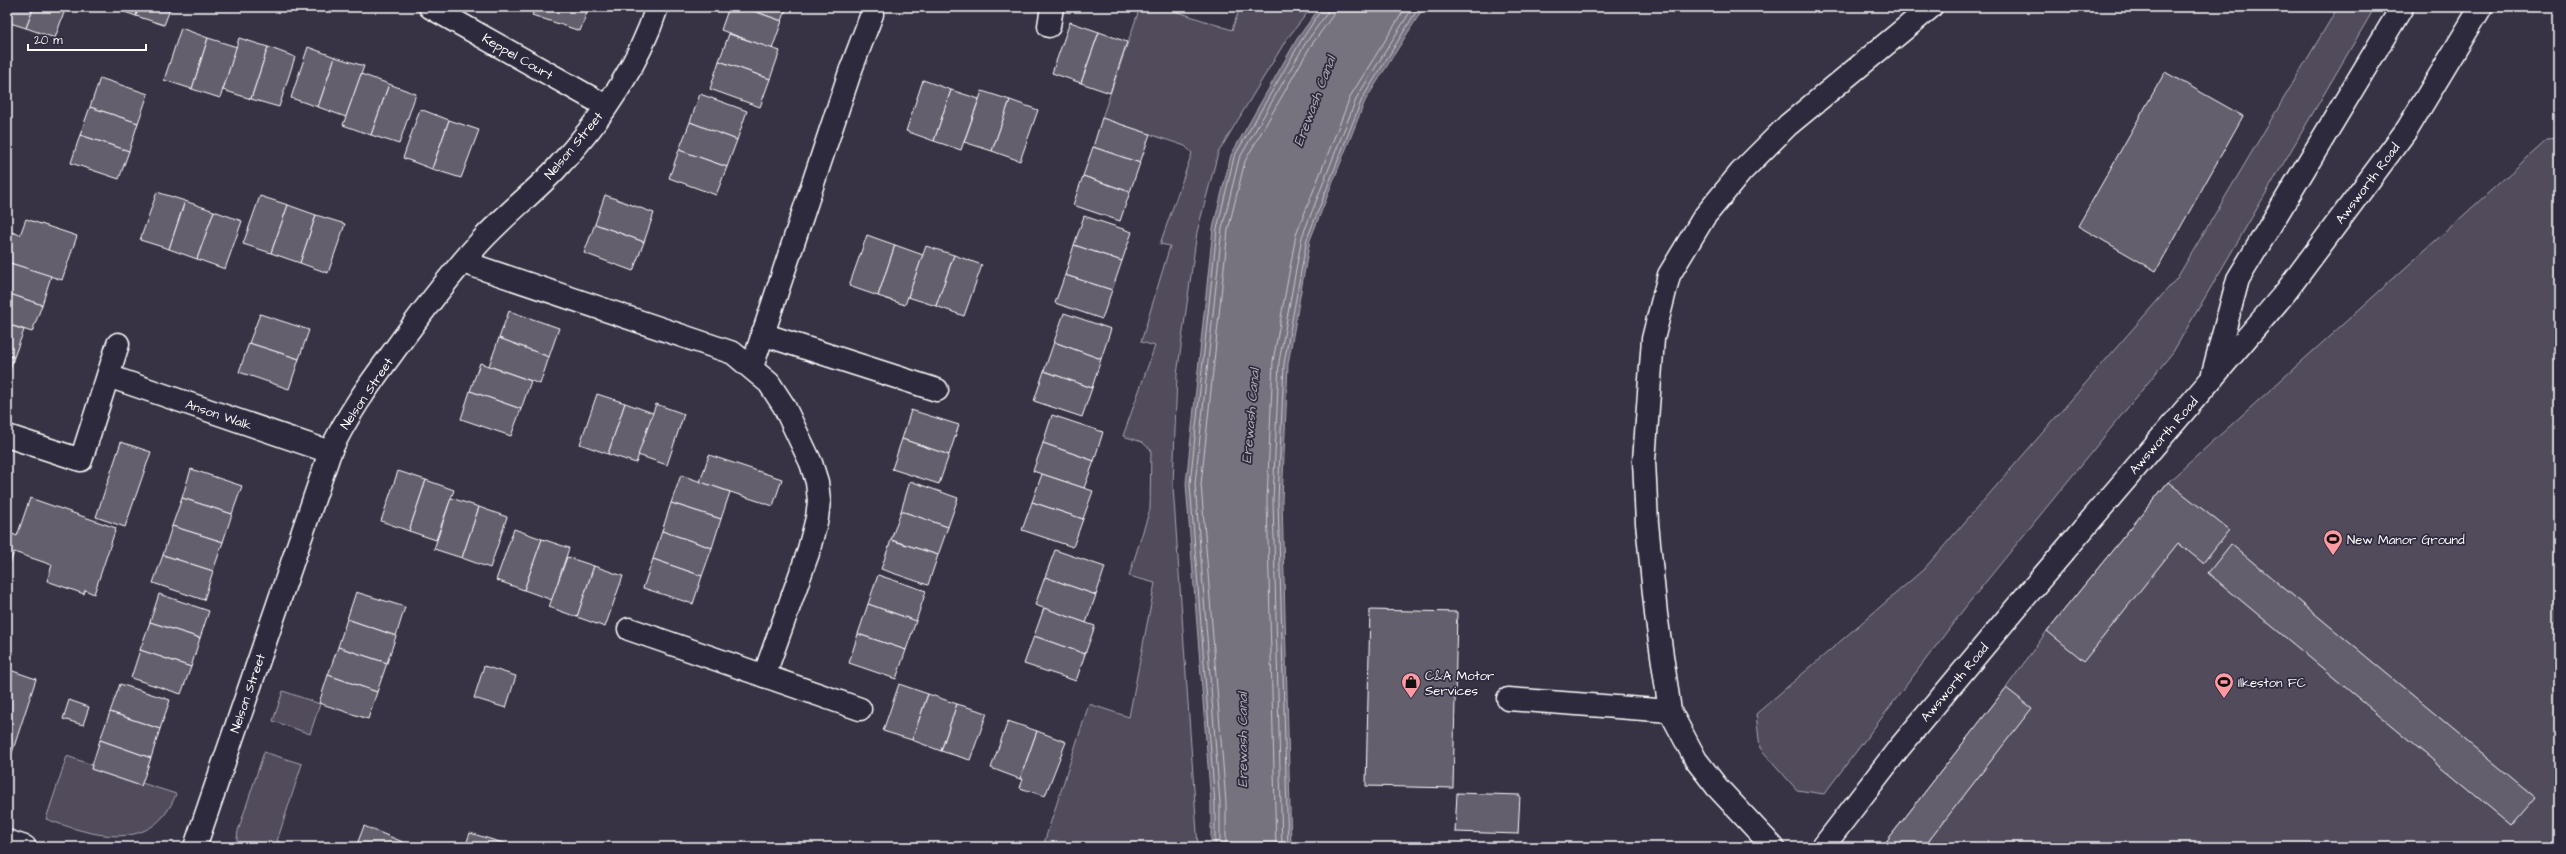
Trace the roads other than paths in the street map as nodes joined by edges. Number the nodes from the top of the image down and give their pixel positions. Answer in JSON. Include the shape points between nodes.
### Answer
{"nodes":[{"id":1,"x":657,"y":7,"type":"edge"},
{"id":2,"x":1931,"y":7,"type":"edge"},
{"id":3,"x":2402,"y":7,"type":"edge"},
{"id":4,"x":2481,"y":7,"type":"edge"},
{"id":5,"x":443,"y":10,"type":"edge"},
{"id":6,"x":872,"y":14,"type":"dead end"},
{"id":7,"x":606,"y":106,"type":"junction"},
{"id":8,"x":463,"y":262,"type":"junction"},
{"id":9,"x":762,"y":334,"type":"junction"},
{"id":10,"x":118,"y":344,"type":"dead end"},
{"id":11,"x":752,"y":367,"type":"junction"},
{"id":12,"x":108,"y":376,"type":"junction"},
{"id":13,"x":2212,"y":378,"type":"junction"},
{"id":14,"x":938,"y":390,"type":"dead end"},
{"id":15,"x":7,"y":436,"type":"edge"},
{"id":16,"x":330,"y":452,"type":"junction"},
{"id":17,"x":629,"y":628,"type":"dead end"},
{"id":18,"x":764,"y":676,"type":"junction"},
{"id":19,"x":1508,"y":699,"type":"dead end"},
{"id":20,"x":860,"y":709,"type":"dead end"},
{"id":21,"x":1670,"y":711,"type":"junction"},
{"id":22,"x":7,"y":841,"type":"edge"},
{"id":23,"x":25,"y":847,"type":"edge"},
{"id":24,"x":195,"y":847,"type":"edge"},
{"id":25,"x":1773,"y":847,"type":"edge"},
{"id":26,"x":1823,"y":847,"type":"edge"}],
"edges":[{"from":1,"to":7,"type":"street","name":"Nelson Street","via":[[644,42]]},
{"from":2,"to":21,"type":"street","via":[[1788,125],[1741,172],[1704,217],[1669,274],[1654,339],[1644,461],[1647,523]]},
{"from":3,"to":13,"type":"street","via":[[2238,279]]},
{"from":4,"to":13,"type":"street","name":"Awsworth Road","via":[[2408,128],[2285,293]]},
{"from":5,"to":7,"type":"street","name":"Keppel Court"},
{"from":6,"to":9,"type":"street"},
{"from":7,"to":8,"type":"street","name":"Nelson Street","via":[[555,169]]},
{"from":8,"to":11,"type":"street","via":[[704,342],[733,353]]},
{"from":8,"to":16,"type":"street","name":"Nelson Street","via":[[416,320],[356,403]]},
{"from":9,"to":11,"type":"street"},
{"from":9,"to":14,"type":"street"},
{"from":10,"to":12,"type":"street"},
{"from":11,"to":18,"type":"street","via":[[769,383],[799,434],[817,482],[819,501],[808,553]]},
{"from":12,"to":15,"type":"street","via":[[81,460]]},
{"from":12,"to":16,"type":"street","name":"Anson Walk"},
{"from":13,"to":26,"type":"street","name":"Awsworth Road","via":[[1899,748]]},
{"from":16,"to":24,"type":"street","name":"Nelson Street"},
{"from":17,"to":18,"type":"street"},
{"from":18,"to":20,"type":"street"},
{"from":19,"to":21,"type":"street"},
{"from":21,"to":25,"type":"street","via":[[1696,760],[1717,787]]},
{"from":22,"to":23,"type":"street"}]}
